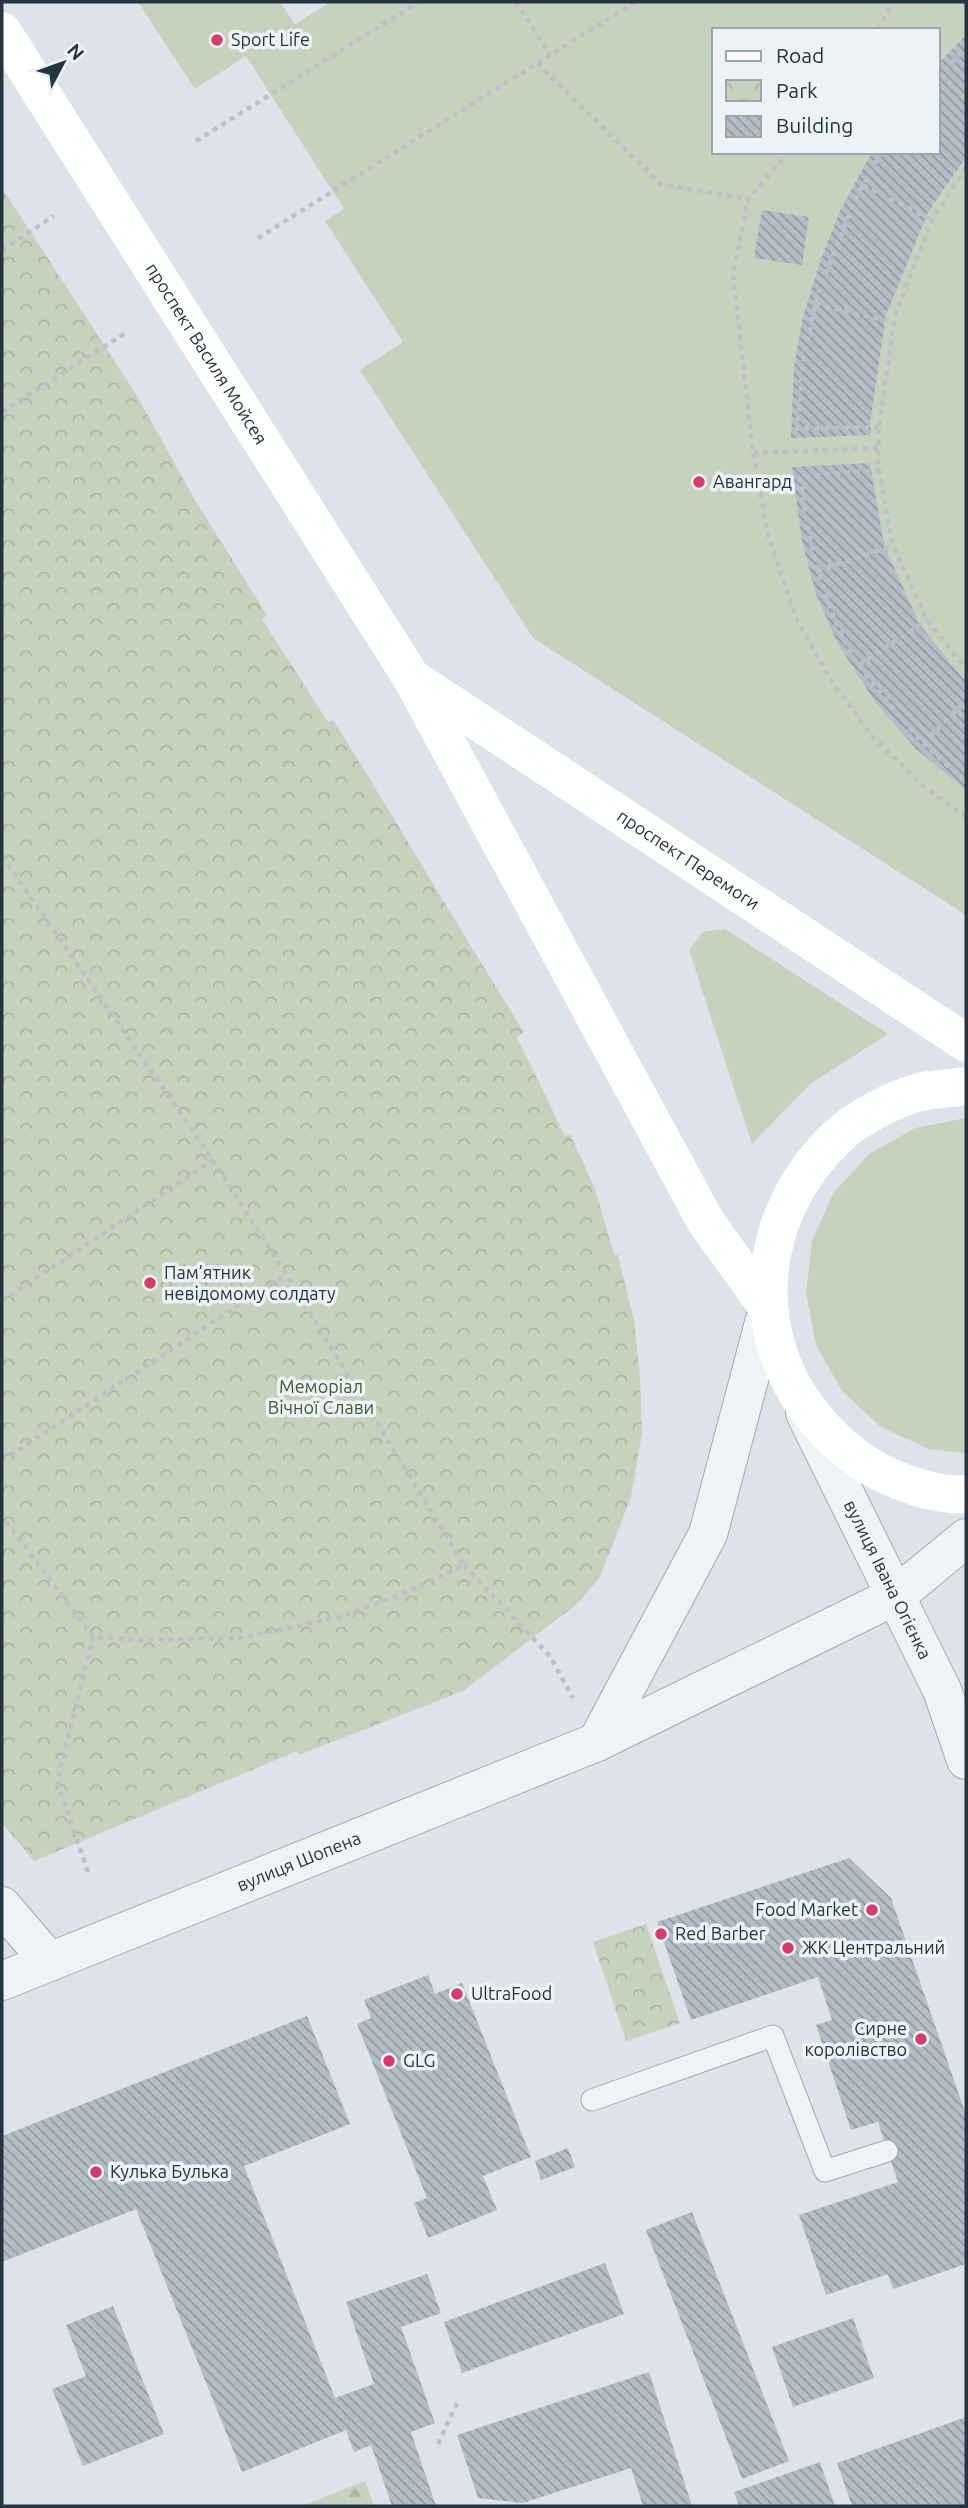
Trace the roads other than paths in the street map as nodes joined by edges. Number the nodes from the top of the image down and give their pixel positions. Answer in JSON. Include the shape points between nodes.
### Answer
{"nodes":[{"id":1,"x":2,"y":31,"type":"edge"},
{"id":2,"x":411,"y":677,"type":"junction"},
{"id":3,"x":966,"y":1043,"type":"edge"},
{"id":4,"x":966,"y":1086,"type":"edge"},
{"id":5,"x":768,"y":1308,"type":"junction"},
{"id":6,"x":800,"y":1402,"type":"junction"},
{"id":7,"x":966,"y":1494,"type":"edge"},
{"id":8,"x":966,"y":1538,"type":"edge"},
{"id":9,"x":897,"y":1595,"type":"junction"},
{"id":10,"x":597,"y":1742,"type":"junction"},
{"id":11,"x":966,"y":1760,"type":"edge"},
{"id":12,"x":2,"y":1906,"type":"edge"},
{"id":13,"x":50,"y":1962,"type":"junction"},
{"id":14,"x":2,"y":1981,"type":"edge"},
{"id":15,"x":592,"y":2100,"type":"dead end"},
{"id":16,"x":887,"y":2151,"type":"dead end"}],
"edges":[{"from":1,"to":2,"type":"main road","name":"проспект Василя Мойсея"},
{"from":2,"to":3,"type":"main road","name":"проспект Перемоги"},
{"from":2,"to":5,"type":"main road","name":"проспект Василя Мойсея","via":[[706,1222]]},
{"from":4,"to":5,"type":"main road","via":[[922,1092],[877,1109],[837,1136],[805,1171],[782,1214],[769,1260]]},
{"from":5,"to":6,"type":"main road","via":[[780,1362]]},
{"from":5,"to":10,"type":"street","via":[[708,1534]]},
{"from":6,"to":7,"type":"main road","via":[[836,1444],[872,1469],[912,1486]]},
{"from":6,"to":9,"type":"street","name":"вулиця Івана Огієнка"},
{"from":8,"to":9,"type":"street","name":"вулиця Шопена"},
{"from":9,"to":10,"type":"street","name":"вулиця Шопена"},
{"from":9,"to":11,"type":"street","name":"вулиця Івана Огієнка","via":[[943,1690]]},
{"from":10,"to":13,"type":"street","name":"вулиця Шопена"},
{"from":12,"to":13,"type":"street"},
{"from":13,"to":14,"type":"street","name":"вулиця Шопена"},
{"from":15,"to":16,"type":"lane","via":[[774,2036],[825,2171]]}]}
